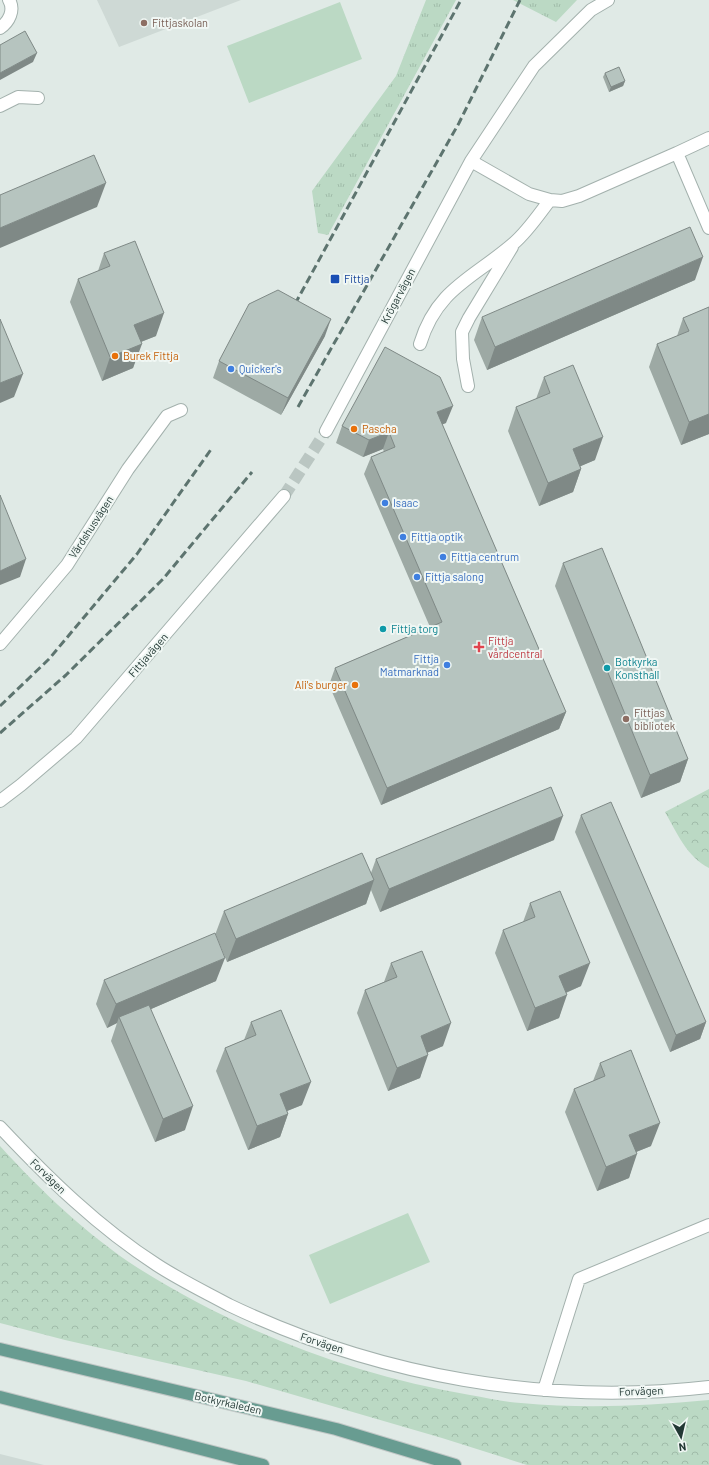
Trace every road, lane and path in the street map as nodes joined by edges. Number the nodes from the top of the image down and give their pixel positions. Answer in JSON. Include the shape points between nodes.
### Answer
{"nodes":[{"id":1,"x":9,"y":0,"type":"edge"},
{"id":2,"x":608,"y":0,"type":"edge"},
{"id":3,"x":0,"y":28,"type":"edge"},
{"id":4,"x":38,"y":98,"type":"dead end"},
{"id":5,"x":0,"y":106,"type":"edge"},
{"id":6,"x":709,"y":138,"type":"edge"},
{"id":7,"x":677,"y":153,"type":"junction"},
{"id":8,"x":471,"y":161,"type":"junction"},
{"id":9,"x":550,"y":200,"type":"junction"},
{"id":10,"x":709,"y":228,"type":"edge"},
{"id":11,"x":515,"y":242,"type":"junction"},
{"id":12,"x":420,"y":344,"type":"dead end"},
{"id":13,"x":468,"y":386,"type":"dead end"},
{"id":14,"x":181,"y":410,"type":"dead end"},
{"id":15,"x":326,"y":431,"type":"tunnel mouth"},
{"id":16,"x":284,"y":496,"type":"tunnel mouth"},
{"id":17,"x":0,"y":644,"type":"edge"},
{"id":18,"x":0,"y":801,"type":"edge"},
{"id":19,"x":0,"y":1127,"type":"edge"},
{"id":20,"x":709,"y":1225,"type":"edge"},
{"id":21,"x":0,"y":1349,"type":"edge"},
{"id":22,"x":709,"y":1387,"type":"edge"},
{"id":23,"x":544,"y":1390,"type":"junction"},
{"id":24,"x":0,"y":1397,"type":"edge"},
{"id":25,"x":263,"y":1465,"type":"edge"},
{"id":26,"x":455,"y":1465,"type":"edge"}],
"edges":[{"from":1,"to":3,"type":"street","via":[[12,10],[6,24]]},
{"from":2,"to":8,"type":"street","name":"Krögarvägen","via":[[591,10],[534,66]]},
{"from":4,"to":5,"type":"street","via":[[18,97]]},
{"from":6,"to":7,"type":"street"},
{"from":7,"to":9,"type":"street","via":[[579,196],[562,201]]},
{"from":7,"to":10,"type":"street"},
{"from":8,"to":9,"type":"street","via":[[529,194]]},
{"from":8,"to":15,"type":"street","name":"Krögarvägen"},
{"from":9,"to":11,"type":"street"},
{"from":11,"to":12,"type":"street","via":[[460,282],[445,297],[433,312]]},
{"from":11,"to":13,"type":"street","via":[[462,332]]},
{"from":14,"to":17,"type":"street","name":"Värdshusvägen","via":[[167,416],[128,469],[67,565]]},
{"from":16,"to":18,"type":"street","name":"Fittjavägen","via":[[76,738]]},
{"from":19,"to":23,"type":"street","name":"Forvägen","via":[[50,1179],[120,1239],[163,1269],[200,1290],[324,1344],[426,1372]]},
{"from":20,"to":23,"type":"street","via":[[579,1279]]},
{"from":21,"to":26,"type":"main road","name":"Botkyrkaleden","via":[[336,1429]]},
{"from":22,"to":23,"type":"street","name":"Forvägen","via":[[604,1393]]},
{"from":24,"to":25,"type":"main road"}]}
